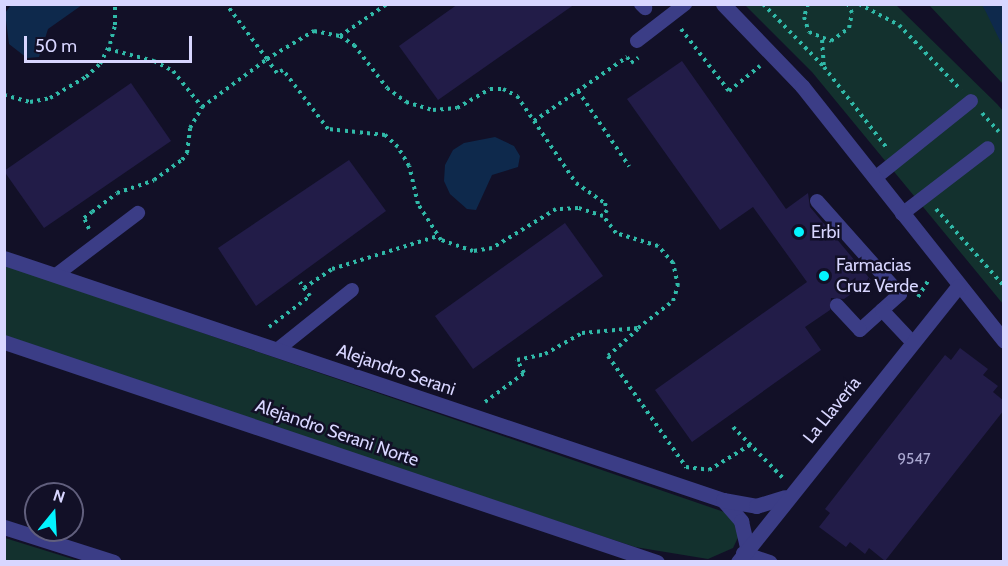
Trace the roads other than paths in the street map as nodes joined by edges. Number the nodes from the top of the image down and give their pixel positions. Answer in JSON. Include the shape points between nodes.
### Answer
{"nodes":[{"id":1,"x":685,"y":4,"type":"edge"},
{"id":2,"x":723,"y":4,"type":"edge"},
{"id":3,"x":637,"y":41,"type":"dead end"},
{"id":4,"x":971,"y":101,"type":"road end"},
{"id":5,"x":988,"y":148,"type":"dead end"},
{"id":6,"x":875,"y":178,"type":"junction"},
{"id":7,"x":817,"y":201,"type":"dead end"},
{"id":8,"x":138,"y":213,"type":"dead end"},
{"id":9,"x":902,"y":214,"type":"junction"},
{"id":10,"x":4,"y":258,"type":"edge"},
{"id":11,"x":56,"y":275,"type":"junction"},
{"id":12,"x":958,"y":285,"type":"junction"},
{"id":13,"x":352,"y":290,"type":"dead end"},
{"id":14,"x":837,"y":305,"type":"dead end"},
{"id":15,"x":882,"y":310,"type":"junction"},
{"id":16,"x":1004,"y":341,"type":"edge"},
{"id":17,"x":4,"y":342,"type":"edge"},
{"id":18,"x":912,"y":342,"type":"junction"},
{"id":19,"x":277,"y":350,"type":"junction"},
{"id":20,"x":790,"y":492,"type":"junction"},
{"id":21,"x":723,"y":500,"type":"junction"},
{"id":22,"x":4,"y":527,"type":"edge"},
{"id":23,"x":743,"y":554,"type":"edge"},
{"id":24,"x":114,"y":561,"type":"edge"},
{"id":25,"x":657,"y":561,"type":"edge"},
{"id":26,"x":769,"y":561,"type":"edge"}],
"edges":[{"from":1,"to":3,"type":"lane"},
{"from":2,"to":6,"type":"street","via":[[802,86]]},
{"from":4,"to":6,"type":"lane"},
{"from":5,"to":9,"type":"lane"},
{"from":6,"to":9,"type":"street"},
{"from":7,"to":15,"type":"lane","via":[[900,294]]},
{"from":8,"to":11,"type":"lane"},
{"from":9,"to":12,"type":"street"},
{"from":10,"to":11,"type":"street","name":"Alejandro Serani"},
{"from":11,"to":19,"type":"street","name":"Alejandro Serani"},
{"from":12,"to":16,"type":"street"},
{"from":12,"to":18,"type":"street","name":"La Llavería"},
{"from":13,"to":19,"type":"lane"},
{"from":14,"to":15,"type":"lane","via":[[860,330]]},
{"from":15,"to":18,"type":"lane"},
{"from":17,"to":25,"type":"street","name":"Alejandro Serani Norte"},
{"from":18,"to":20,"type":"street","name":"La Llavería"},
{"from":19,"to":21,"type":"street","name":"Alejandro Serani"},
{"from":20,"to":21,"type":"street","name":"Alejandro Serani","via":[[756,506]]},
{"from":20,"to":23,"type":"street","name":"La Llavería"},
{"from":21,"to":23,"type":"street","via":[[741,521]]},
{"from":22,"to":24,"type":"street"},
{"from":23,"to":26,"type":"street"}]}
